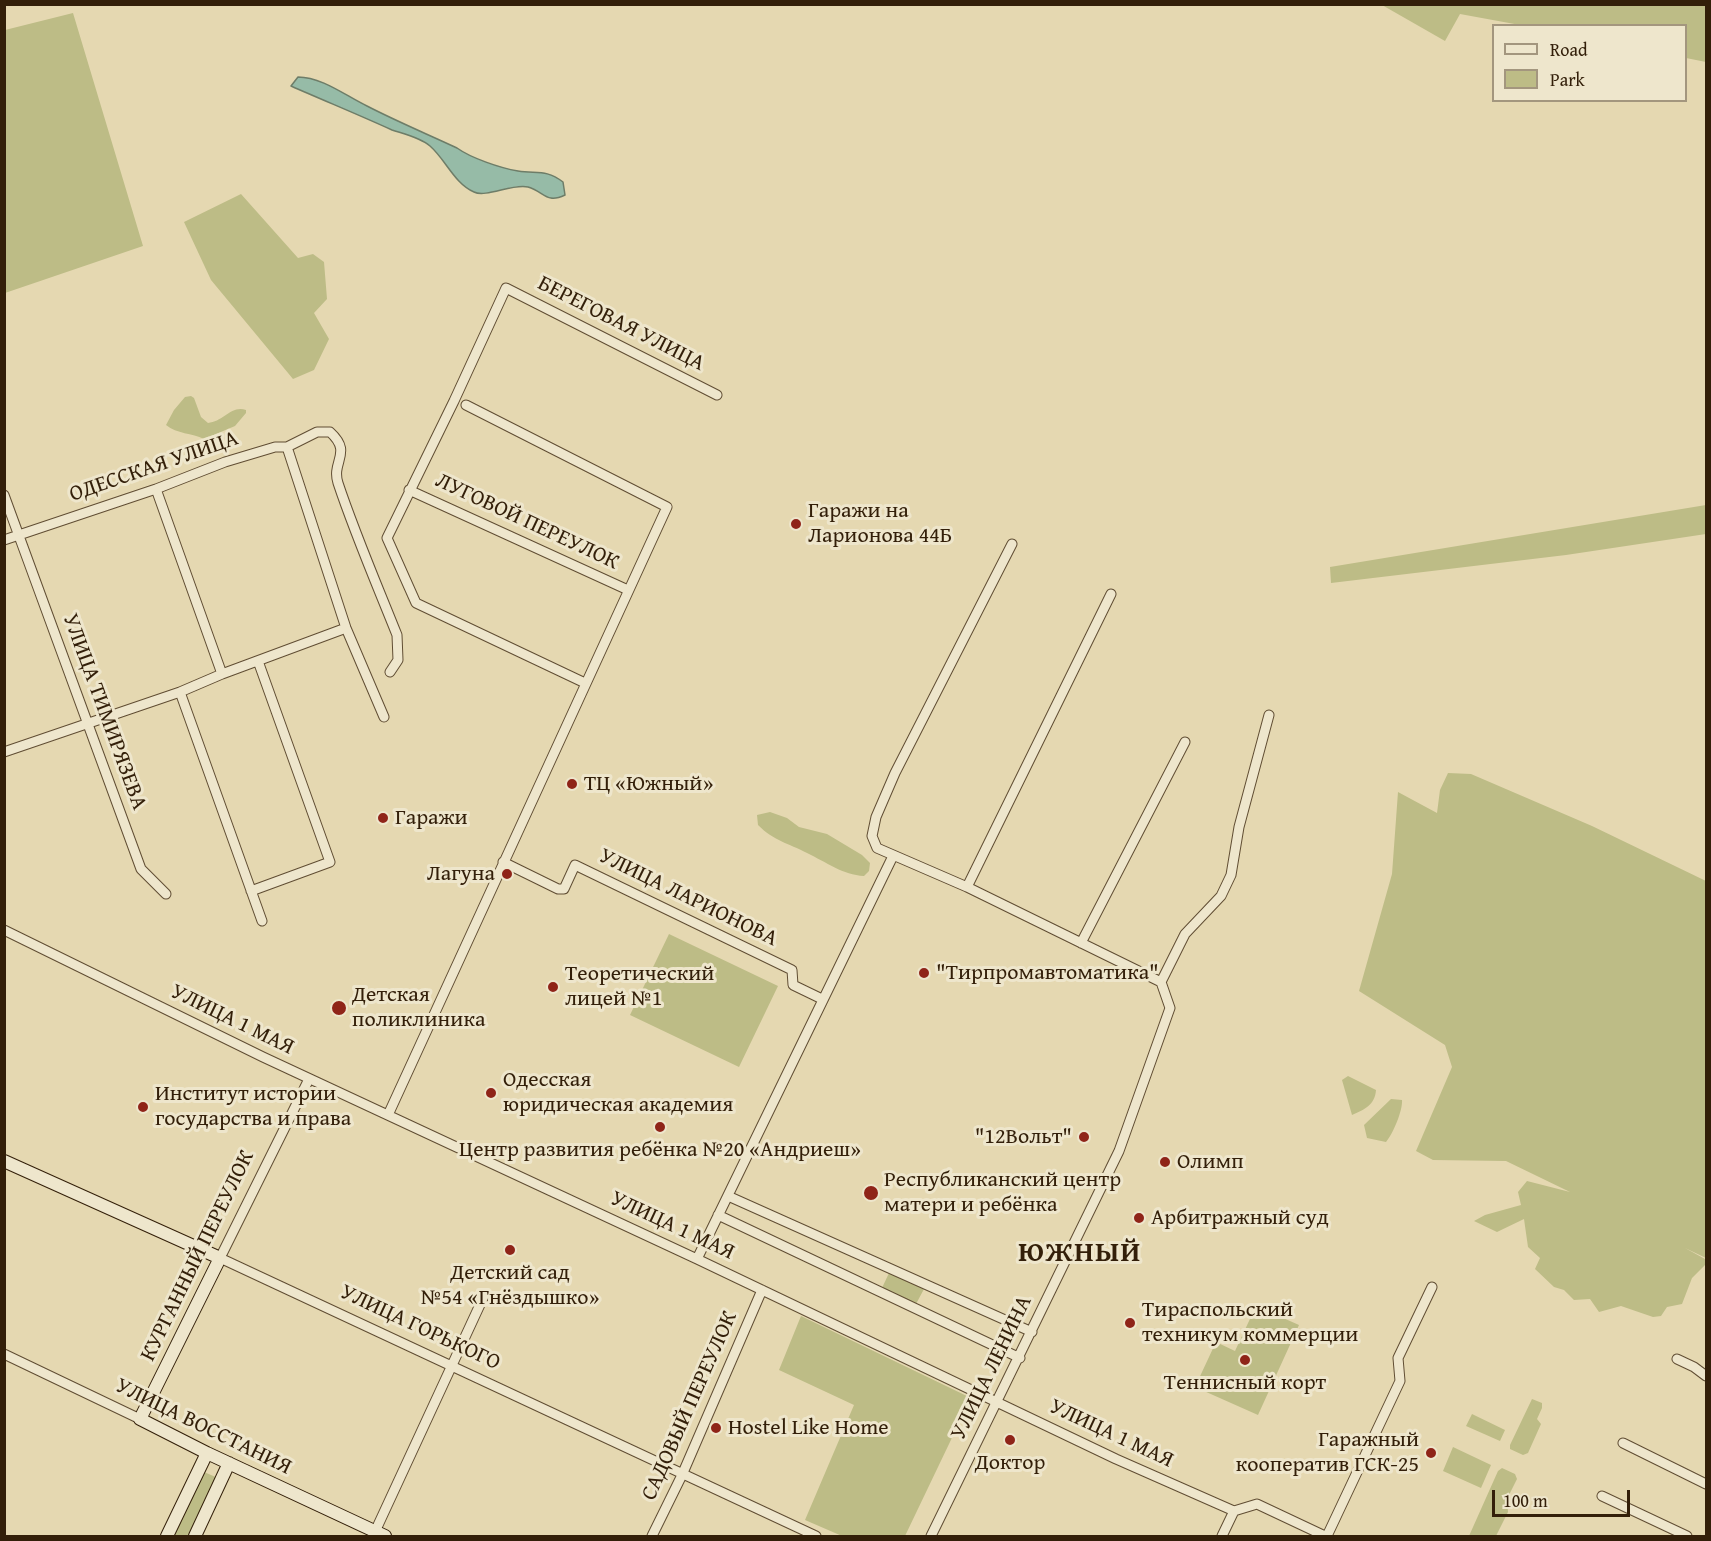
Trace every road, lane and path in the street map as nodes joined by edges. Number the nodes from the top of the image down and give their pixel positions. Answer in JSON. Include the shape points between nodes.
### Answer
{"nodes":[{"id":1,"x":717,"y":395,"type":"dead end"},
{"id":2,"x":466,"y":405,"type":"dead end"},
{"id":3,"x":287,"y":447,"type":"junction"},
{"id":4,"x":156,"y":489,"type":"junction"},
{"id":5,"x":409,"y":490,"type":"junction"},
{"id":6,"x":4,"y":495,"type":"edge"},
{"id":7,"x":19,"y":534,"type":"junction"},
{"id":8,"x":4,"y":540,"type":"edge"},
{"id":9,"x":1012,"y":544,"type":"dead end"},
{"id":10,"x":628,"y":590,"type":"junction"},
{"id":11,"x":1111,"y":594,"type":"dead end"},
{"id":12,"x":346,"y":628,"type":"junction"},
{"id":13,"x":258,"y":661,"type":"junction"},
{"id":14,"x":390,"y":672,"type":"dead end"},
{"id":15,"x":222,"y":674,"type":"junction"},
{"id":16,"x":585,"y":683,"type":"junction"},
{"id":17,"x":180,"y":692,"type":"junction"},
{"id":18,"x":1269,"y":715,"type":"dead end"},
{"id":19,"x":384,"y":717,"type":"dead end"},
{"id":20,"x":87,"y":724,"type":"junction"},
{"id":21,"x":1185,"y":742,"type":"dead end"},
{"id":22,"x":4,"y":752,"type":"edge"},
{"id":23,"x":893,"y":856,"type":"junction"},
{"id":24,"x":503,"y":862,"type":"junction"},
{"id":25,"x":967,"y":887,"type":"junction"},
{"id":26,"x":251,"y":891,"type":"junction"},
{"id":27,"x":166,"y":894,"type":"dead end"},
{"id":28,"x":262,"y":921,"type":"dead end"},
{"id":29,"x":4,"y":930,"type":"edge"},
{"id":30,"x":1081,"y":943,"type":"junction"},
{"id":31,"x":1161,"y":982,"type":"junction"},
{"id":32,"x":822,"y":999,"type":"junction"},
{"id":33,"x":309,"y":1078,"type":"junction"},
{"id":34,"x":388,"y":1115,"type":"junction"},
{"id":35,"x":4,"y":1161,"type":"edge"},
{"id":36,"x":728,"y":1196,"type":"junction"},
{"id":37,"x":718,"y":1215,"type":"junction"},
{"id":38,"x":220,"y":1258,"type":"junction"},
{"id":39,"x":697,"y":1259,"type":"junction"},
{"id":40,"x":1432,"y":1287,"type":"dead end"},
{"id":41,"x":762,"y":1290,"type":"junction"},
{"id":42,"x":484,"y":1296,"type":"dead end"},
{"id":43,"x":1032,"y":1332,"type":"junction"},
{"id":44,"x":4,"y":1354,"type":"edge"},
{"id":45,"x":1020,"y":1358,"type":"junction"},
{"id":46,"x":1677,"y":1359,"type":"dead end"},
{"id":47,"x":452,"y":1366,"type":"junction"},
{"id":48,"x":1707,"y":1376,"type":"edge"},
{"id":49,"x":997,"y":1403,"type":"junction"},
{"id":50,"x":140,"y":1419,"type":"junction"},
{"id":51,"x":1623,"y":1443,"type":"dead end"},
{"id":52,"x":207,"y":1453,"type":"junction"},
{"id":53,"x":229,"y":1463,"type":"junction"},
{"id":54,"x":682,"y":1475,"type":"junction"},
{"id":55,"x":1707,"y":1484,"type":"edge"},
{"id":56,"x":1602,"y":1496,"type":"dead end"},
{"id":57,"x":1234,"y":1511,"type":"junction"},
{"id":58,"x":377,"y":1535,"type":"edge"},
{"id":59,"x":167,"y":1536,"type":"edge"},
{"id":60,"x":195,"y":1536,"type":"edge"},
{"id":61,"x":652,"y":1536,"type":"edge"},
{"id":62,"x":816,"y":1536,"type":"edge"},
{"id":63,"x":931,"y":1536,"type":"edge"},
{"id":64,"x":1222,"y":1536,"type":"edge"},
{"id":65,"x":1326,"y":1536,"type":"edge"},
{"id":66,"x":1687,"y":1536,"type":"edge"}],
"edges":[{"from":1,"to":5,"type":"street","name":"БЕРЕГОВАЯ УЛИЦА","via":[[506,288]]},
{"from":2,"to":10,"type":"street","via":[[667,507]]},
{"from":3,"to":4,"type":"street","name":"ОДЕССКАЯ УЛИЦА","via":[[260,450]]},
{"from":3,"to":12,"type":"street"},
{"from":3,"to":14,"type":"street","name":"ОДЕССКАЯ УЛИЦА","via":[[317,432],[330,432],[339,439],[342,449],[337,479],[397,635],[398,660]]},
{"from":4,"to":7,"type":"street","name":"ОДЕССКАЯ УЛИЦА"},
{"from":4,"to":15,"type":"street"},
{"from":5,"to":10,"type":"street","name":"ЛУГОВОЙ ПЕРЕУЛОК"},
{"from":5,"to":16,"type":"street","via":[[387,538],[416,603]]},
{"from":6,"to":7,"type":"street","name":"УЛИЦА ТИМИРЯЗЕВА"},
{"from":7,"to":8,"type":"street","name":"ОДЕССКАЯ УЛИЦА"},
{"from":7,"to":20,"type":"street","name":"УЛИЦА ТИМИРЯЗЕВА"},
{"from":9,"to":23,"type":"street","via":[[895,772],[876,817],[872,836],[877,848]]},
{"from":10,"to":16,"type":"street"},
{"from":11,"to":25,"type":"street"},
{"from":12,"to":13,"type":"street"},
{"from":12,"to":19,"type":"street"},
{"from":13,"to":15,"type":"street"},
{"from":13,"to":26,"type":"street","via":[[330,862]]},
{"from":15,"to":17,"type":"street"},
{"from":16,"to":24,"type":"street"},
{"from":17,"to":20,"type":"street"},
{"from":17,"to":26,"type":"street"},
{"from":18,"to":31,"type":"street","via":[[1239,827],[1231,875],[1221,896],[1185,934]]},
{"from":20,"to":22,"type":"street"},
{"from":20,"to":27,"type":"street","name":"УЛИЦА ТИМИРЯЗЕВА","via":[[141,869]]},
{"from":21,"to":30,"type":"street"},
{"from":23,"to":25,"type":"street"},
{"from":23,"to":32,"type":"street"},
{"from":24,"to":32,"type":"street","name":"УЛИЦА ЛАРИОНОВА","via":[[558,889],[564,889],[576,866],[792,970],[793,985]]},
{"from":24,"to":34,"type":"street"},
{"from":25,"to":30,"type":"street"},
{"from":26,"to":28,"type":"street"},
{"from":29,"to":33,"type":"street","name":"УЛИЦА 1 МАЯ"},
{"from":30,"to":31,"type":"street"},
{"from":31,"to":43,"type":"street","name":"УЛИЦА ЛЕНИНА","via":[[1170,1008],[1119,1151]]},
{"from":32,"to":36,"type":"street"},
{"from":33,"to":34,"type":"street","name":"УЛИЦА 1 МАЯ"},
{"from":33,"to":38,"type":"street","name":"КУРГАННЫЙ ПЕРЕУЛОК"},
{"from":34,"to":39,"type":"street","name":"УЛИЦА 1 МАЯ"},
{"from":35,"to":38,"type":"street","name":"УЛИЦА ГОРЬКОГО"},
{"from":36,"to":37,"type":"street"},
{"from":36,"to":43,"type":"street"},
{"from":37,"to":39,"type":"street"},
{"from":37,"to":45,"type":"street"},
{"from":38,"to":47,"type":"street","name":"УЛИЦА ГОРЬКОГО"},
{"from":38,"to":50,"type":"street","name":"КУРГАННЫЙ ПЕРЕУЛОК"},
{"from":39,"to":41,"type":"street","name":"УЛИЦА 1 МАЯ"},
{"from":40,"to":65,"type":"street","via":[[1398,1358],[1400,1381]]},
{"from":41,"to":49,"type":"street","name":"УЛИЦА 1 МАЯ"},
{"from":41,"to":54,"type":"street","name":"САДОВЫЙ ПЕРЕУЛОК"},
{"from":42,"to":47,"type":"street"},
{"from":43,"to":45,"type":"street","name":"УЛИЦА ЛЕНИНА"},
{"from":44,"to":50,"type":"street","name":"УЛИЦА ВОССТАНИЯ"},
{"from":45,"to":49,"type":"street","name":"УЛИЦА ЛЕНИНА"},
{"from":46,"to":48,"type":"street"},
{"from":47,"to":54,"type":"street","name":"УЛИЦА ГОРЬКОГО"},
{"from":47,"to":58,"type":"street"},
{"from":49,"to":57,"type":"street","name":"УЛИЦА 1 МАЯ"},
{"from":49,"to":63,"type":"street","name":"УЛИЦА ЛЕНИНА"},
{"from":50,"to":52,"type":"street","name":"УЛИЦА ВОССТАНИЯ"},
{"from":51,"to":55,"type":"street"},
{"from":52,"to":53,"type":"street","name":"УЛИЦА ВОССТАНИЯ"},
{"from":52,"to":59,"type":"street"},
{"from":53,"to":58,"type":"street","name":"УЛИЦА ВОССТАНИЯ"},
{"from":53,"to":60,"type":"street"},
{"from":54,"to":61,"type":"street","name":"САДОВЫЙ ПЕРЕУЛОК"},
{"from":54,"to":62,"type":"street","name":"УЛИЦА ГОРЬКОГО"},
{"from":56,"to":66,"type":"street"},
{"from":57,"to":64,"type":"street"},
{"from":57,"to":65,"type":"street","via":[[1257,1504]]}]}
